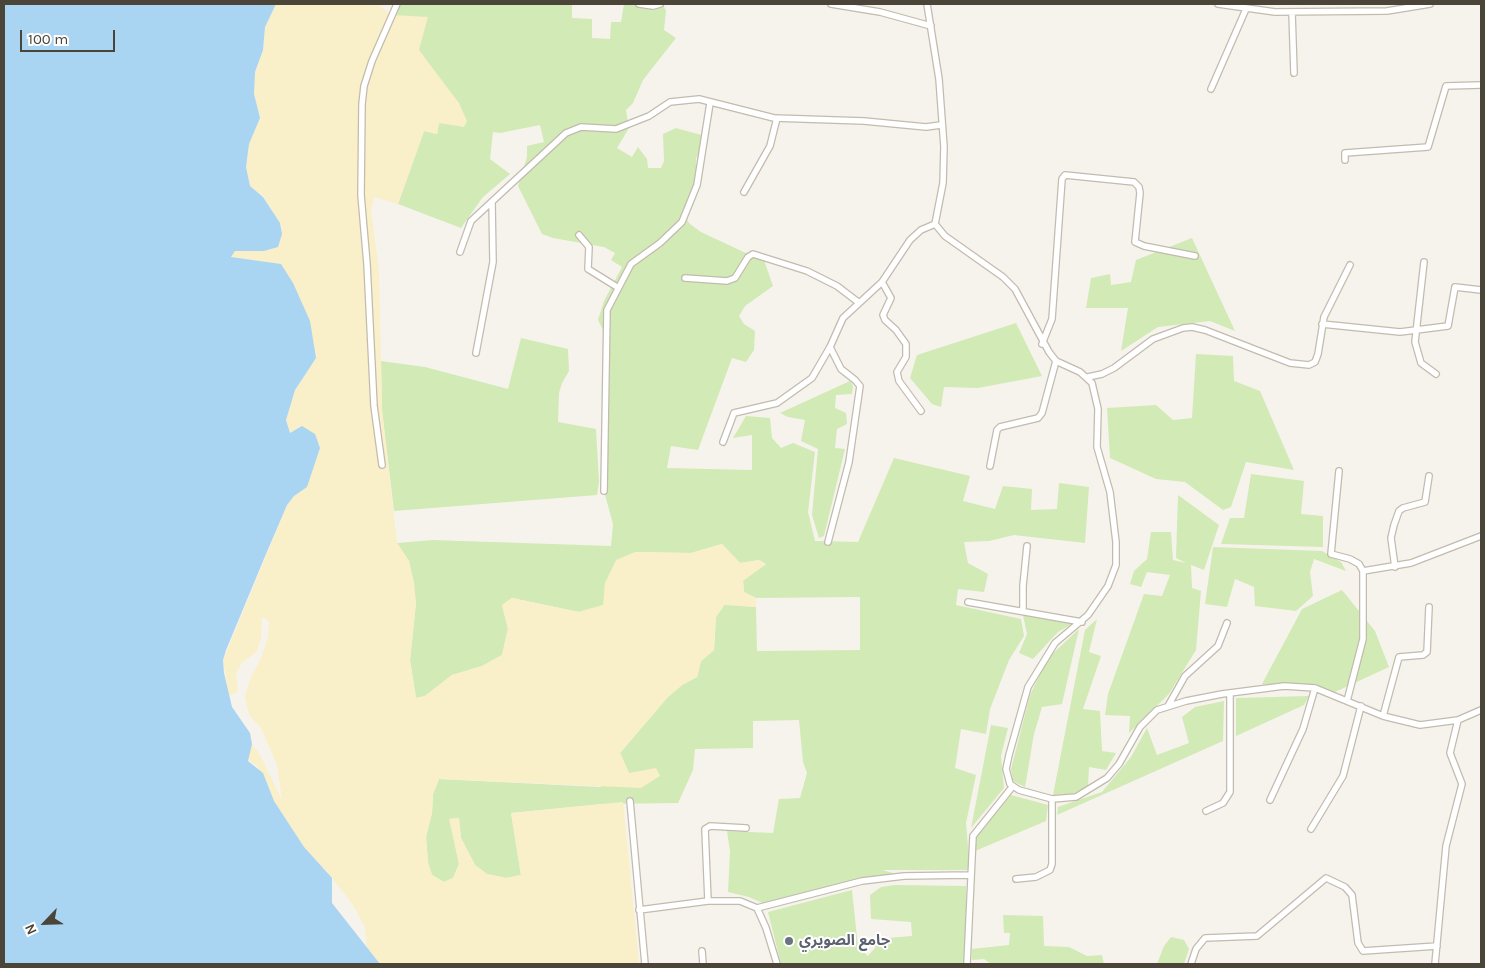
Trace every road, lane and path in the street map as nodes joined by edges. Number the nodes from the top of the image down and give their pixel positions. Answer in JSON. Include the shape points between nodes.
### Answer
{"nodes":[{"id":1,"x":397,"y":4,"type":"edge"},
{"id":2,"x":640,"y":4,"type":"edge"},
{"id":3,"x":660,"y":4,"type":"edge"},
{"id":4,"x":831,"y":4,"type":"edge"},
{"id":5,"x":926,"y":4,"type":"edge"},
{"id":6,"x":1218,"y":4,"type":"edge"},
{"id":7,"x":1430,"y":4,"type":"edge"},
{"id":8,"x":1246,"y":9,"type":"junction"},
{"id":9,"x":1292,"y":12,"type":"junction"},
{"id":10,"x":931,"y":26,"type":"junction"},
{"id":11,"x":1294,"y":73,"type":"dead end"},
{"id":12,"x":1481,"y":85,"type":"edge"},
{"id":13,"x":1210,"y":89,"type":"dead end"},
{"id":14,"x":710,"y":103,"type":"junction"},
{"id":15,"x":777,"y":118,"type":"junction"},
{"id":16,"x":941,"y":125,"type":"junction"},
{"id":17,"x":1345,"y":160,"type":"dead end"},
{"id":18,"x":744,"y":192,"type":"dead end"},
{"id":19,"x":492,"y":202,"type":"junction"},
{"id":20,"x":935,"y":224,"type":"junction"},
{"id":21,"x":579,"y":235,"type":"dead end"},
{"id":22,"x":460,"y":252,"type":"dead end"},
{"id":23,"x":1195,"y":256,"type":"dead end"},
{"id":24,"x":1424,"y":262,"type":"dead end"},
{"id":25,"x":1350,"y":265,"type":"dead end"},
{"id":26,"x":686,"y":278,"type":"dead end"},
{"id":27,"x":882,"y":282,"type":"junction"},
{"id":28,"x":617,"y":287,"type":"junction"},
{"id":29,"x":1481,"y":290,"type":"edge"},
{"id":30,"x":858,"y":302,"type":"junction"},
{"id":31,"x":1322,"y":324,"type":"junction"},
{"id":32,"x":1415,"y":329,"type":"junction"},
{"id":33,"x":1042,"y":344,"type":"junction"},
{"id":34,"x":830,"y":347,"type":"junction"},
{"id":35,"x":476,"y":353,"type":"dead end"},
{"id":36,"x":1056,"y":361,"type":"junction"},
{"id":37,"x":1436,"y":374,"type":"dead end"},
{"id":38,"x":1088,"y":377,"type":"junction"},
{"id":39,"x":920,"y":411,"type":"dead end"},
{"id":40,"x":723,"y":442,"type":"dead end"},
{"id":41,"x":382,"y":466,"type":"dead end"},
{"id":42,"x":990,"y":466,"type":"dead end"},
{"id":43,"x":1339,"y":471,"type":"dead end"},
{"id":44,"x":1429,"y":476,"type":"dead end"},
{"id":45,"x":604,"y":491,"type":"dead end"},
{"id":46,"x":1481,"y":536,"type":"edge"},
{"id":47,"x":828,"y":542,"type":"dead end"},
{"id":48,"x":1027,"y":546,"type":"dead end"},
{"id":49,"x":1395,"y":567,"type":"junction"},
{"id":50,"x":1363,"y":571,"type":"junction"},
{"id":51,"x":968,"y":602,"type":"dead end"},
{"id":52,"x":1429,"y":607,"type":"dead end"},
{"id":53,"x":1023,"y":610,"type":"junction"},
{"id":54,"x":1082,"y":622,"type":"junction"},
{"id":55,"x":1227,"y":623,"type":"dead end"},
{"id":56,"x":1315,"y":688,"type":"junction"},
{"id":57,"x":1230,"y":693,"type":"junction"},
{"id":58,"x":1347,"y":700,"type":"junction"},
{"id":59,"x":1168,"y":706,"type":"junction"},
{"id":60,"x":1362,"y":706,"type":"junction"},
{"id":61,"x":1481,"y":710,"type":"edge"},
{"id":62,"x":1383,"y":716,"type":"junction"},
{"id":63,"x":1458,"y":720,"type":"junction"},
{"id":64,"x":1013,"y":786,"type":"junction"},
{"id":65,"x":1052,"y":799,"type":"junction"},
{"id":66,"x":1270,"y":800,"type":"dead end"},
{"id":67,"x":630,"y":801,"type":"dead end"},
{"id":68,"x":1206,"y":811,"type":"dead end"},
{"id":69,"x":746,"y":828,"type":"dead end"},
{"id":70,"x":1311,"y":828,"type":"dead end"},
{"id":71,"x":969,"y":875,"type":"junction"},
{"id":72,"x":1016,"y":879,"type":"dead end"},
{"id":73,"x":708,"y":901,"type":"junction"},
{"id":74,"x":757,"y":908,"type":"junction"},
{"id":75,"x":639,"y":910,"type":"junction"},
{"id":76,"x":1437,"y":946,"type":"junction"},
{"id":77,"x":702,"y":951,"type":"dead end"},
{"id":78,"x":645,"y":964,"type":"edge"},
{"id":79,"x":703,"y":964,"type":"edge"},
{"id":80,"x":777,"y":964,"type":"edge"},
{"id":81,"x":967,"y":964,"type":"edge"},
{"id":82,"x":1191,"y":964,"type":"edge"},
{"id":83,"x":1435,"y":964,"type":"edge"}],
"edges":[{"from":1,"to":41,"type":"street","via":[[372,61],[362,104],[361,195],[374,406]]},
{"from":2,"to":3,"type":"street"},
{"from":4,"to":10,"type":"street","via":[[880,12]]},
{"from":5,"to":10,"type":"street"},
{"from":6,"to":8,"type":"street"},
{"from":7,"to":9,"type":"street","via":[[1387,11]]},
{"from":8,"to":9,"type":"street"},
{"from":8,"to":13,"type":"street"},
{"from":9,"to":11,"type":"street"},
{"from":10,"to":16,"type":"street"},
{"from":12,"to":17,"type":"street","via":[[1446,86],[1428,147],[1345,153]]},
{"from":14,"to":15,"type":"street"},
{"from":14,"to":19,"type":"street","via":[[699,99],[670,102],[649,116],[616,129],[575,128],[538,157]]},
{"from":14,"to":28,"type":"street","via":[[698,186],[682,222],[631,264]]},
{"from":15,"to":16,"type":"street","via":[[926,127]]},
{"from":15,"to":18,"type":"street","via":[[770,146]]},
{"from":16,"to":20,"type":"street","via":[[944,147],[942,183]]},
{"from":19,"to":22,"type":"street","via":[[471,221]]},
{"from":19,"to":35,"type":"street","via":[[493,262]]},
{"from":20,"to":27,"type":"street","via":[[910,240]]},
{"from":20,"to":33,"type":"street","via":[[945,236],[995,271],[1015,290]]},
{"from":21,"to":28,"type":"street","via":[[590,247],[588,269]]},
{"from":23,"to":33,"type":"street","via":[[1135,242],[1140,193],[1134,182],[1065,175],[1062,179],[1052,318]]},
{"from":24,"to":32,"type":"street"},
{"from":25,"to":31,"type":"street"},
{"from":26,"to":30,"type":"street","via":[[727,281],[735,278],[753,254],[807,270]]},
{"from":27,"to":30,"type":"street"},
{"from":27,"to":39,"type":"street","via":[[891,298],[883,315],[906,344],[906,357],[897,372],[899,381]]},
{"from":28,"to":45,"type":"street","via":[[607,310]]},
{"from":29,"to":32,"type":"street","via":[[1455,287],[1448,326]]},
{"from":30,"to":34,"type":"street","via":[[843,318]]},
{"from":31,"to":32,"type":"street","via":[[1400,332]]},
{"from":31,"to":38,"type":"street","via":[[1318,354],[1309,366],[1290,363],[1192,327],[1153,339],[1114,368]]},
{"from":32,"to":37,"type":"street","via":[[1421,363]]},
{"from":33,"to":36,"type":"street"},
{"from":34,"to":40,"type":"street","via":[[806,384],[777,403],[734,413]]},
{"from":34,"to":47,"type":"street","via":[[841,369],[860,386],[849,462]]},
{"from":36,"to":38,"type":"street"},
{"from":36,"to":42,"type":"street","via":[[1042,413],[1038,418],[997,430]]},
{"from":38,"to":54,"type":"street","via":[[1098,409],[1097,447],[1110,492],[1118,555],[1108,586]]},
{"from":43,"to":50,"type":"street","via":[[1331,554],[1350,559]]},
{"from":44,"to":49,"type":"street","via":[[1426,502],[1403,508],[1394,525],[1391,538]]},
{"from":46,"to":49,"type":"street"},
{"from":48,"to":53,"type":"street"},
{"from":49,"to":50,"type":"street"},
{"from":50,"to":58,"type":"street","via":[[1363,639]]},
{"from":51,"to":53,"type":"street"},
{"from":52,"to":62,"type":"street","via":[[1427,652],[1399,657]]},
{"from":53,"to":54,"type":"street"},
{"from":54,"to":64,"type":"street","via":[[1055,643],[1028,687],[1006,769]]},
{"from":55,"to":59,"type":"street","via":[[1218,646],[1185,676]]},
{"from":56,"to":57,"type":"street","via":[[1284,686]]},
{"from":56,"to":58,"type":"street"},
{"from":56,"to":66,"type":"street","via":[[1303,728]]},
{"from":57,"to":59,"type":"street"},
{"from":57,"to":68,"type":"street","via":[[1230,792],[1223,803]]},
{"from":58,"to":60,"type":"street"},
{"from":59,"to":65,"type":"street","via":[[1149,717],[1140,727],[1119,764],[1098,785],[1076,797]]},
{"from":60,"to":62,"type":"street"},
{"from":60,"to":70,"type":"street","via":[[1343,776]]},
{"from":61,"to":63,"type":"street"},
{"from":62,"to":63,"type":"street","via":[[1420,725]]},
{"from":63,"to":76,"type":"street","via":[[1450,753],[1462,784],[1446,846]]},
{"from":64,"to":65,"type":"street"},
{"from":64,"to":71,"type":"street","via":[[973,836]]},
{"from":65,"to":72,"type":"street","via":[[1050,870],[1036,877]]},
{"from":67,"to":75,"type":"street"},
{"from":69,"to":73,"type":"street","via":[[710,826],[705,829]]},
{"from":71,"to":74,"type":"street","via":[[904,876],[862,881]]},
{"from":71,"to":81,"type":"street"},
{"from":73,"to":74,"type":"street","via":[[740,901]]},
{"from":73,"to":75,"type":"street"},
{"from":74,"to":80,"type":"street"},
{"from":75,"to":78,"type":"street"},
{"from":76,"to":82,"type":"street","via":[[1363,951],[1358,944],[1352,895],[1345,887],[1326,878],[1257,936],[1205,938],[1196,949]]},
{"from":76,"to":83,"type":"street"},
{"from":77,"to":79,"type":"street"}]}
